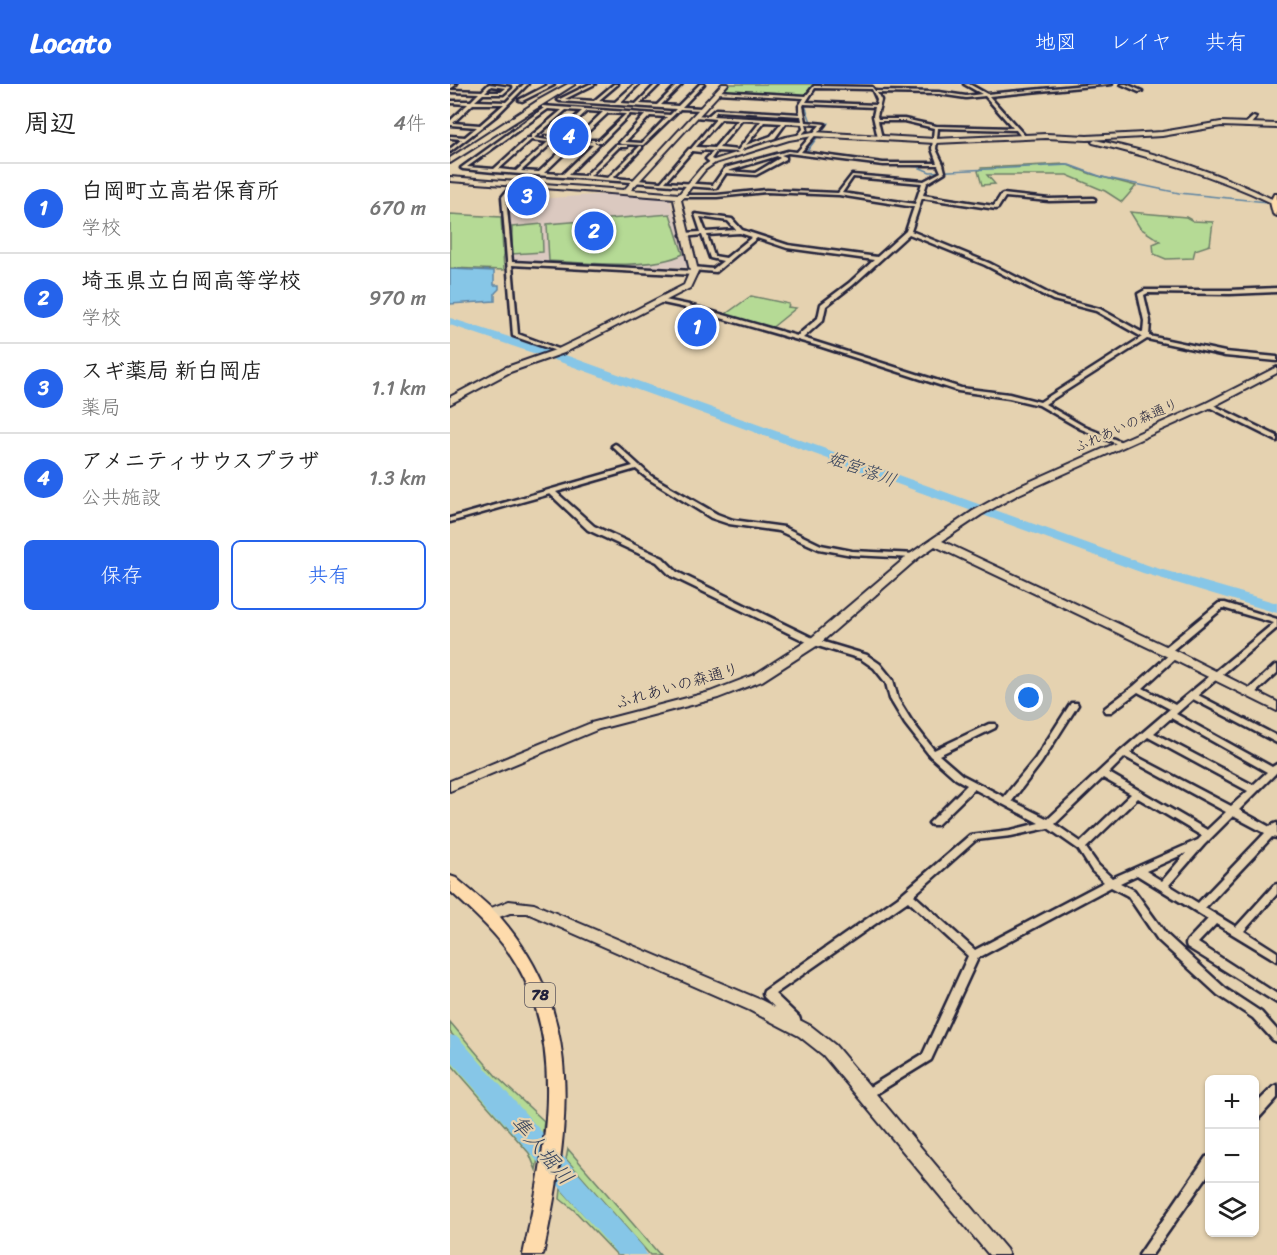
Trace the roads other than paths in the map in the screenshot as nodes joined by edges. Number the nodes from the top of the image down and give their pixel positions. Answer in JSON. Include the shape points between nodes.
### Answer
{"nodes":[{"id":1,"x":454,"y":84,"type":"edge"},
{"id":2,"x":526,"y":84,"type":"edge"},
{"id":3,"x":551,"y":84,"type":"edge"},
{"id":4,"x":572,"y":84,"type":"edge"},
{"id":5,"x":593,"y":84,"type":"edge"},
{"id":6,"x":616,"y":84,"type":"edge"},
{"id":7,"x":637,"y":84,"type":"edge"},
{"id":8,"x":658,"y":84,"type":"edge"},
{"id":9,"x":680,"y":84,"type":"edge"},
{"id":10,"x":702,"y":84,"type":"edge"},
{"id":11,"x":725,"y":84,"type":"edge"},
{"id":12,"x":966,"y":84,"type":"edge"},
{"id":13,"x":1110,"y":84,"type":"edge"},
{"id":14,"x":1123,"y":84,"type":"edge"},
{"id":15,"x":491,"y":85,"type":"edge"},
{"id":16,"x":846,"y":85,"type":"edge"},
{"id":17,"x":450,"y":87,"type":"edge"},
{"id":18,"x":873,"y":88,"type":"edge"},
{"id":19,"x":450,"y":91,"type":"edge"},
{"id":20,"x":1140,"y":91,"type":"dead end"},
{"id":21,"x":718,"y":92,"type":"junction"},
{"id":22,"x":482,"y":93,"type":"junction"},
{"id":23,"x":986,"y":95,"type":"junction"},
{"id":24,"x":807,"y":97,"type":"junction"},
{"id":25,"x":521,"y":100,"type":"junction"},
{"id":26,"x":509,"y":101,"type":"junction"},
{"id":27,"x":539,"y":101,"type":"junction"},
{"id":28,"x":570,"y":101,"type":"junction"},
{"id":29,"x":450,"y":102,"type":"edge"},
{"id":30,"x":472,"y":102,"type":"junction"},
{"id":31,"x":595,"y":102,"type":"junction"},
{"id":32,"x":802,"y":103,"type":"junction"},
{"id":33,"x":616,"y":104,"type":"junction"},
{"id":34,"x":637,"y":105,"type":"junction"},
{"id":35,"x":531,"y":106,"type":"junction"},
{"id":36,"x":658,"y":106,"type":"junction"},
{"id":37,"x":877,"y":106,"type":"junction"},
{"id":38,"x":548,"y":108,"type":"junction"},
{"id":39,"x":563,"y":108,"type":"junction"},
{"id":40,"x":679,"y":108,"type":"junction"},
{"id":41,"x":702,"y":109,"type":"junction"},
{"id":42,"x":586,"y":110,"type":"junction"},
{"id":43,"x":607,"y":111,"type":"junction"},
{"id":44,"x":629,"y":113,"type":"junction"},
{"id":45,"x":649,"y":114,"type":"junction"},
{"id":46,"x":802,"y":115,"type":"junction"},
{"id":47,"x":671,"y":116,"type":"junction"},
{"id":48,"x":696,"y":116,"type":"junction"},
{"id":49,"x":709,"y":117,"type":"junction"},
{"id":50,"x":719,"y":118,"type":"junction"},
{"id":51,"x":1254,"y":118,"type":"dead end"},
{"id":52,"x":741,"y":119,"type":"junction"},
{"id":53,"x":876,"y":120,"type":"junction"},
{"id":54,"x":763,"y":121,"type":"junction"},
{"id":55,"x":785,"y":122,"type":"junction"},
{"id":56,"x":450,"y":123,"type":"edge"},
{"id":57,"x":805,"y":123,"type":"junction"},
{"id":58,"x":1247,"y":125,"type":"junction"},
{"id":59,"x":480,"y":126,"type":"junction"},
{"id":60,"x":1277,"y":126,"type":"edge"},
{"id":61,"x":936,"y":127,"type":"junction"},
{"id":62,"x":1016,"y":129,"type":"junction"},
{"id":63,"x":813,"y":134,"type":"junction"},
{"id":64,"x":800,"y":135,"type":"junction"},
{"id":65,"x":450,"y":137,"type":"edge"},
{"id":66,"x":1024,"y":137,"type":"junction"},
{"id":67,"x":467,"y":138,"type":"junction"},
{"id":68,"x":880,"y":138,"type":"junction"},
{"id":69,"x":1077,"y":138,"type":"junction"},
{"id":70,"x":935,"y":141,"type":"junction"},
{"id":71,"x":742,"y":147,"type":"junction"},
{"id":72,"x":716,"y":150,"type":"junction"},
{"id":73,"x":451,"y":151,"type":"edge"},
{"id":74,"x":798,"y":153,"type":"junction"},
{"id":75,"x":776,"y":155,"type":"junction"},
{"id":76,"x":450,"y":161,"type":"edge"},
{"id":77,"x":713,"y":162,"type":"junction"},
{"id":78,"x":940,"y":164,"type":"junction"},
{"id":79,"x":480,"y":170,"type":"junction"},
{"id":80,"x":494,"y":171,"type":"junction"},
{"id":81,"x":517,"y":172,"type":"junction"},
{"id":82,"x":725,"y":172,"type":"junction"},
{"id":83,"x":540,"y":174,"type":"junction"},
{"id":84,"x":564,"y":176,"type":"junction"},
{"id":85,"x":571,"y":176,"type":"junction"},
{"id":86,"x":586,"y":177,"type":"junction"},
{"id":87,"x":450,"y":179,"type":"edge"},
{"id":88,"x":609,"y":179,"type":"junction"},
{"id":89,"x":467,"y":180,"type":"junction"},
{"id":90,"x":637,"y":181,"type":"junction"},
{"id":91,"x":925,"y":182,"type":"junction"},
{"id":92,"x":516,"y":183,"type":"junction"},
{"id":93,"x":662,"y":183,"type":"junction"},
{"id":94,"x":688,"y":185,"type":"junction"},
{"id":95,"x":562,"y":186,"type":"junction"},
{"id":96,"x":626,"y":192,"type":"junction"},
{"id":97,"x":839,"y":194,"type":"junction"},
{"id":98,"x":680,"y":195,"type":"junction"},
{"id":99,"x":921,"y":196,"type":"junction"},
{"id":100,"x":1093,"y":199,"type":"dead end"},
{"id":101,"x":1276,"y":199,"type":"edge"},
{"id":102,"x":917,"y":206,"type":"junction"},
{"id":103,"x":1277,"y":214,"type":"edge"},
{"id":104,"x":740,"y":231,"type":"junction"},
{"id":105,"x":908,"y":232,"type":"junction"},
{"id":106,"x":704,"y":234,"type":"junction"},
{"id":107,"x":684,"y":235,"type":"junction"},
{"id":108,"x":755,"y":237,"type":"junction"},
{"id":109,"x":879,"y":259,"type":"junction"},
{"id":110,"x":728,"y":260,"type":"junction"},
{"id":111,"x":509,"y":263,"type":"junction"},
{"id":112,"x":694,"y":271,"type":"junction"},
{"id":113,"x":1277,"y":290,"type":"edge"},
{"id":114,"x":660,"y":301,"type":"junction"},
{"id":115,"x":1146,"y":337,"type":"junction"},
{"id":116,"x":798,"y":339,"type":"junction"},
{"id":117,"x":561,"y":351,"type":"junction"},
{"id":118,"x":1277,"y":359,"type":"edge"},
{"id":119,"x":1277,"y":370,"type":"edge"},
{"id":120,"x":450,"y":401,"type":"edge"},
{"id":121,"x":1041,"y":404,"type":"junction"},
{"id":122,"x":1209,"y":405,"type":"junction"},
{"id":123,"x":1277,"y":439,"type":"edge"},
{"id":124,"x":1122,"y":444,"type":"junction"},
{"id":125,"x":615,"y":446,"type":"dead end"},
{"id":126,"x":636,"y":466,"type":"junction"},
{"id":127,"x":551,"y":490,"type":"junction"},
{"id":128,"x":450,"y":520,"type":"edge"},
{"id":129,"x":935,"y":543,"type":"junction"},
{"id":130,"x":914,"y":556,"type":"junction"},
{"id":131,"x":1277,"y":622,"type":"edge"},
{"id":132,"x":814,"y":642,"type":"junction"},
{"id":133,"x":1170,"y":653,"type":"junction"},
{"id":134,"x":1277,"y":668,"type":"edge"},
{"id":135,"x":1215,"y":676,"type":"junction"},
{"id":136,"x":1137,"y":688,"type":"junction"},
{"id":137,"x":1250,"y":693,"type":"junction"},
{"id":138,"x":1192,"y":695,"type":"junction"},
{"id":139,"x":1074,"y":705,"type":"dead end"},
{"id":140,"x":1277,"y":707,"type":"edge"},
{"id":141,"x":1108,"y":710,"type":"dead end"},
{"id":142,"x":1173,"y":711,"type":"junction"},
{"id":143,"x":992,"y":726,"type":"dead end"},
{"id":144,"x":1147,"y":733,"type":"junction"},
{"id":145,"x":1277,"y":740,"type":"edge"},
{"id":146,"x":1124,"y":753,"type":"junction"},
{"id":147,"x":933,"y":754,"type":"junction"},
{"id":148,"x":1275,"y":769,"type":"edge"},
{"id":149,"x":1102,"y":773,"type":"junction"},
{"id":150,"x":973,"y":784,"type":"junction"},
{"id":151,"x":450,"y":786,"type":"edge"},
{"id":152,"x":1254,"y":790,"type":"junction"},
{"id":153,"x":1136,"y":794,"type":"junction"},
{"id":154,"x":1007,"y":800,"type":"junction"},
{"id":155,"x":1232,"y":811,"type":"junction"},
{"id":156,"x":934,"y":823,"type":"dead end"},
{"id":157,"x":1049,"y":824,"type":"junction"},
{"id":158,"x":1275,"y":831,"type":"edge"},
{"id":159,"x":1204,"y":839,"type":"junction"},
{"id":160,"x":1081,"y":847,"type":"junction"},
{"id":161,"x":1138,"y":871,"type":"junction"},
{"id":162,"x":450,"y":882,"type":"edge"},
{"id":163,"x":1111,"y":883,"type":"junction"},
{"id":164,"x":1163,"y":886,"type":"junction"},
{"id":165,"x":1277,"y":888,"type":"edge"},
{"id":166,"x":908,"y":894,"type":"junction"},
{"id":167,"x":1199,"y":908,"type":"junction"},
{"id":168,"x":491,"y":914,"type":"junction"},
{"id":169,"x":1215,"y":918,"type":"junction"},
{"id":170,"x":1237,"y":932,"type":"junction"},
{"id":171,"x":974,"y":955,"type":"junction"},
{"id":172,"x":1277,"y":957,"type":"edge"},
{"id":173,"x":1277,"y":999,"type":"edge"},
{"id":174,"x":808,"y":1033,"type":"junction"},
{"id":175,"x":1277,"y":1037,"type":"edge"},
{"id":176,"x":1277,"y":1090,"type":"edge"},
{"id":177,"x":867,"y":1094,"type":"junction"},
{"id":178,"x":1259,"y":1110,"type":"edge"},
{"id":179,"x":1205,"y":1167,"type":"edge"},
{"id":180,"x":533,"y":1255,"type":"edge"},
{"id":181,"x":1000,"y":1255,"type":"edge"},
{"id":182,"x":1145,"y":1255,"type":"edge"}],
"edges":[{"from":1,"to":17,"type":"street"},
{"from":2,"to":26,"type":"street"},
{"from":3,"to":25,"type":"street"},
{"from":4,"to":27,"type":"street"},
{"from":5,"to":28,"type":"street","via":[[560,100]]},
{"from":6,"to":31,"type":"street"},
{"from":7,"to":33,"type":"street"},
{"from":8,"to":34,"type":"street"},
{"from":9,"to":36,"type":"street"},
{"from":10,"to":40,"type":"street"},
{"from":11,"to":21,"type":"street"},
{"from":12,"to":23,"type":"street"},
{"from":13,"to":23,"type":"street"},
{"from":14,"to":20,"type":"street"},
{"from":15,"to":22,"type":"street"},
{"from":15,"to":22,"type":"street","via":[[509,87],[502,93]]},
{"from":16,"to":18,"type":"street"},
{"from":16,"to":24,"type":"street","via":[[814,87]]},
{"from":18,"to":23,"type":"street","via":[[963,97]]},
{"from":18,"to":37,"type":"street","via":[[879,100]]},
{"from":19,"to":22,"type":"street"},
{"from":21,"to":24,"type":"street"},
{"from":21,"to":41,"type":"street"},
{"from":22,"to":30,"type":"street"},
{"from":23,"to":62,"type":"street"},
{"from":24,"to":32,"type":"street"},
{"from":25,"to":26,"type":"street"},
{"from":25,"to":27,"type":"street"},
{"from":26,"to":30,"type":"street"},
{"from":26,"to":59,"type":"street"},
{"from":27,"to":35,"type":"street"},
{"from":28,"to":31,"type":"street"},
{"from":28,"to":39,"type":"street"},
{"from":29,"to":30,"type":"street"},
{"from":30,"to":56,"type":"street"},
{"from":31,"to":33,"type":"street"},
{"from":32,"to":37,"type":"street"},
{"from":32,"to":46,"type":"street"},
{"from":33,"to":34,"type":"street"},
{"from":34,"to":36,"type":"street"},
{"from":35,"to":38,"type":"street"},
{"from":35,"to":76,"type":"street"},
{"from":36,"to":40,"type":"street"},
{"from":37,"to":53,"type":"street"},
{"from":38,"to":39,"type":"street"},
{"from":38,"to":79,"type":"street","via":[[463,168]]},
{"from":39,"to":42,"type":"street"},
{"from":39,"to":42,"type":"street","via":[[533,136],[555,138]]},
{"from":40,"to":41,"type":"street"},
{"from":40,"to":47,"type":"street"},
{"from":41,"to":48,"type":"street"},
{"from":42,"to":43,"type":"street"},
{"from":43,"to":44,"type":"street"},
{"from":43,"to":44,"type":"street","via":[[577,140],[600,141]]},
{"from":44,"to":45,"type":"street"},
{"from":45,"to":47,"type":"street"},
{"from":45,"to":47,"type":"street","via":[[621,143],[643,144]]},
{"from":46,"to":49,"type":"street","via":[[716,110]]},
{"from":46,"to":57,"type":"street"},
{"from":48,"to":49,"type":"street"},
{"from":48,"to":90,"type":"street"},
{"from":49,"to":50,"type":"street"},
{"from":50,"to":52,"type":"street"},
{"from":50,"to":72,"type":"street","via":[[693,148]]},
{"from":51,"to":58,"type":"street"},
{"from":52,"to":54,"type":"street"},
{"from":52,"to":72,"type":"street"},
{"from":53,"to":61,"type":"street","via":[[904,120]]},
{"from":53,"to":68,"type":"street"},
{"from":54,"to":55,"type":"street"},
{"from":54,"to":71,"type":"street"},
{"from":55,"to":57,"type":"street"},
{"from":55,"to":71,"type":"street","via":[[773,137]]},
{"from":56,"to":59,"type":"street"},
{"from":57,"to":63,"type":"street","via":[[823,124]]},
{"from":57,"to":64,"type":"street"},
{"from":58,"to":60,"type":"street"},
{"from":58,"to":69,"type":"street"},
{"from":59,"to":67,"type":"street"},
{"from":61,"to":62,"type":"street"},
{"from":61,"to":70,"type":"street"},
{"from":62,"to":66,"type":"street"},
{"from":63,"to":64,"type":"street"},
{"from":63,"to":68,"type":"street"},
{"from":63,"to":74,"type":"street"},
{"from":64,"to":77,"type":"street"},
{"from":65,"to":67,"type":"street"},
{"from":66,"to":69,"type":"street"},
{"from":66,"to":70,"type":"street"},
{"from":67,"to":73,"type":"street"},
{"from":68,"to":70,"type":"street"},
{"from":69,"to":101,"type":"street","via":[[1173,160]]},
{"from":70,"to":78,"type":"street"},
{"from":71,"to":72,"type":"street","via":[[739,151]]},
{"from":74,"to":75,"type":"street"},
{"from":74,"to":78,"type":"street","via":[[883,164]]},
{"from":75,"to":82,"type":"street"},
{"from":75,"to":82,"type":"street","via":[[784,158],[756,174]]},
{"from":77,"to":93,"type":"street","via":[[708,159],[714,152],[691,150]]},
{"from":77,"to":94,"type":"street"},
{"from":78,"to":91,"type":"street","via":[[943,172]]},
{"from":79,"to":80,"type":"street"},
{"from":79,"to":89,"type":"street"},
{"from":80,"to":81,"type":"street"},
{"from":80,"to":81,"type":"street","via":[[530,139],[552,141]]},
{"from":81,"to":83,"type":"street"},
{"from":82,"to":94,"type":"street","via":[[714,187]]},
{"from":83,"to":84,"type":"street"},
{"from":83,"to":84,"type":"street","via":[[574,142],[597,144]]},
{"from":84,"to":85,"type":"street"},
{"from":85,"to":86,"type":"street"},
{"from":85,"to":95,"type":"street"},
{"from":86,"to":88,"type":"street"},
{"from":86,"to":88,"type":"street","via":[[618,146],[640,147]]},
{"from":87,"to":89,"type":"street"},
{"from":88,"to":90,"type":"street"},
{"from":89,"to":92,"type":"street"},
{"from":90,"to":93,"type":"street"},
{"from":90,"to":96,"type":"street"},
{"from":91,"to":97,"type":"street","via":[[852,176]]},
{"from":91,"to":99,"type":"street"},
{"from":92,"to":95,"type":"street"},
{"from":92,"to":111,"type":"street","via":[[504,197]]},
{"from":93,"to":94,"type":"street"},
{"from":94,"to":98,"type":"street"},
{"from":95,"to":96,"type":"street"},
{"from":96,"to":98,"type":"street"},
{"from":97,"to":98,"type":"street","via":[[766,191]]},
{"from":97,"to":102,"type":"street"},
{"from":98,"to":107,"type":"street","via":[[677,200]]},
{"from":99,"to":100,"type":"street","via":[[996,208],[1003,195]]},
{"from":99,"to":102,"type":"street"},
{"from":101,"to":103,"type":"main road"},
{"from":102,"to":105,"type":"street"},
{"from":104,"to":106,"type":"street"},
{"from":104,"to":106,"type":"street","via":[[730,220],[697,215]]},
{"from":104,"to":108,"type":"street"},
{"from":105,"to":109,"type":"street"},
{"from":105,"to":115,"type":"street","via":[[987,264],[1055,299],[1098,310]]},
{"from":106,"to":107,"type":"street"},
{"from":106,"to":110,"type":"street","via":[[712,257]]},
{"from":107,"to":112,"type":"street"},
{"from":108,"to":109,"type":"street","via":[[788,246]]},
{"from":108,"to":110,"type":"street"},
{"from":109,"to":116,"type":"street","via":[[823,305],[821,319]]},
{"from":110,"to":112,"type":"street","via":[[714,271]]},
{"from":111,"to":112,"type":"street"},
{"from":111,"to":117,"type":"street","via":[[515,335]]},
{"from":112,"to":114,"type":"street","via":[[687,286]]},
{"from":113,"to":115,"type":"street","via":[[1147,291],[1141,294],[1146,311]]},
{"from":114,"to":116,"type":"street"},
{"from":114,"to":117,"type":"street"},
{"from":115,"to":118,"type":"street","via":[[1225,354]]},
{"from":115,"to":121,"type":"street"},
{"from":116,"to":121,"type":"street","via":[[952,388]]},
{"from":117,"to":120,"type":"street","via":[[507,370]]},
{"from":119,"to":122,"type":"street","name":"ふれあいの森通り"},
{"from":121,"to":124,"type":"street"},
{"from":122,"to":123,"type":"street"},
{"from":122,"to":124,"type":"street","name":"ふれあいの森通り"},
{"from":124,"to":129,"type":"street","name":"ふれあいの森通り","via":[[982,510]]},
{"from":125,"to":126,"type":"street"},
{"from":126,"to":127,"type":"street"},
{"from":126,"to":130,"type":"street","via":[[699,508],[732,522],[781,529],[819,547]]},
{"from":127,"to":128,"type":"street"},
{"from":127,"to":132,"type":"street","via":[[591,528],[660,560],[674,574]]},
{"from":129,"to":130,"type":"street","name":"ふれあいの森通り"},
{"from":129,"to":133,"type":"street"},
{"from":130,"to":132,"type":"street","name":"ふれあいの森通り"},
{"from":131,"to":133,"type":"street","via":[[1222,605]]},
{"from":131,"to":135,"type":"street"},
{"from":132,"to":147,"type":"street","via":[[864,657],[877,666],[890,682],[894,699],[908,723]]},
{"from":132,"to":151,"type":"street","name":"ふれあいの森通り","via":[[787,662],[732,688],[595,726]]},
{"from":133,"to":135,"type":"street"},
{"from":133,"to":136,"type":"street"},
{"from":134,"to":137,"type":"street"},
{"from":135,"to":137,"type":"street"},
{"from":135,"to":138,"type":"street"},
{"from":136,"to":141,"type":"street"},
{"from":136,"to":142,"type":"street"},
{"from":137,"to":140,"type":"street"},
{"from":138,"to":142,"type":"street"},
{"from":138,"to":145,"type":"street"},
{"from":139,"to":154,"type":"street"},
{"from":142,"to":144,"type":"street"},
{"from":142,"to":148,"type":"street"},
{"from":143,"to":147,"type":"street"},
{"from":144,"to":146,"type":"street"},
{"from":144,"to":152,"type":"street"},
{"from":146,"to":149,"type":"street"},
{"from":146,"to":155,"type":"street"},
{"from":147,"to":150,"type":"street"},
{"from":148,"to":152,"type":"street"},
{"from":149,"to":153,"type":"street"},
{"from":149,"to":157,"type":"street"},
{"from":150,"to":154,"type":"street"},
{"from":150,"to":156,"type":"street"},
{"from":152,"to":155,"type":"street"},
{"from":153,"to":159,"type":"street"},
{"from":153,"to":160,"type":"street"},
{"from":154,"to":157,"type":"street"},
{"from":155,"to":158,"type":"street"},
{"from":155,"to":159,"type":"street"},
{"from":157,"to":160,"type":"street"},
{"from":157,"to":166,"type":"street","via":[[973,837]]},
{"from":158,"to":167,"type":"street"},
{"from":159,"to":161,"type":"street"},
{"from":159,"to":164,"type":"street"},
{"from":160,"to":163,"type":"street"},
{"from":161,"to":163,"type":"street"},
{"from":161,"to":164,"type":"street"},
{"from":162,"to":168,"type":"main road","number":"78"},
{"from":163,"to":171,"type":"street"},
{"from":163,"to":175,"type":"street","via":[[1131,893],[1161,937],[1222,992],[1257,1015]]},
{"from":164,"to":167,"type":"street"},
{"from":165,"to":170,"type":"street"},
{"from":166,"to":171,"type":"street"},
{"from":166,"to":174,"type":"street","via":[[768,994]]},
{"from":167,"to":169,"type":"street"},
{"from":168,"to":174,"type":"street","via":[[514,906],[529,908],[755,1005]]},
{"from":168,"to":180,"type":"main road","number":"78","via":[[526,967],[547,1018],[556,1071],[555,1140]]},
{"from":169,"to":170,"type":"street"},
{"from":169,"to":173,"type":"street","via":[[1191,944]]},
{"from":170,"to":172,"type":"street"},
{"from":171,"to":177,"type":"street","via":[[927,1057]]},
{"from":174,"to":177,"type":"street","via":[[829,1050]]},
{"from":176,"to":178,"type":"street"},
{"from":177,"to":181,"type":"street"},
{"from":179,"to":182,"type":"street"}]}
